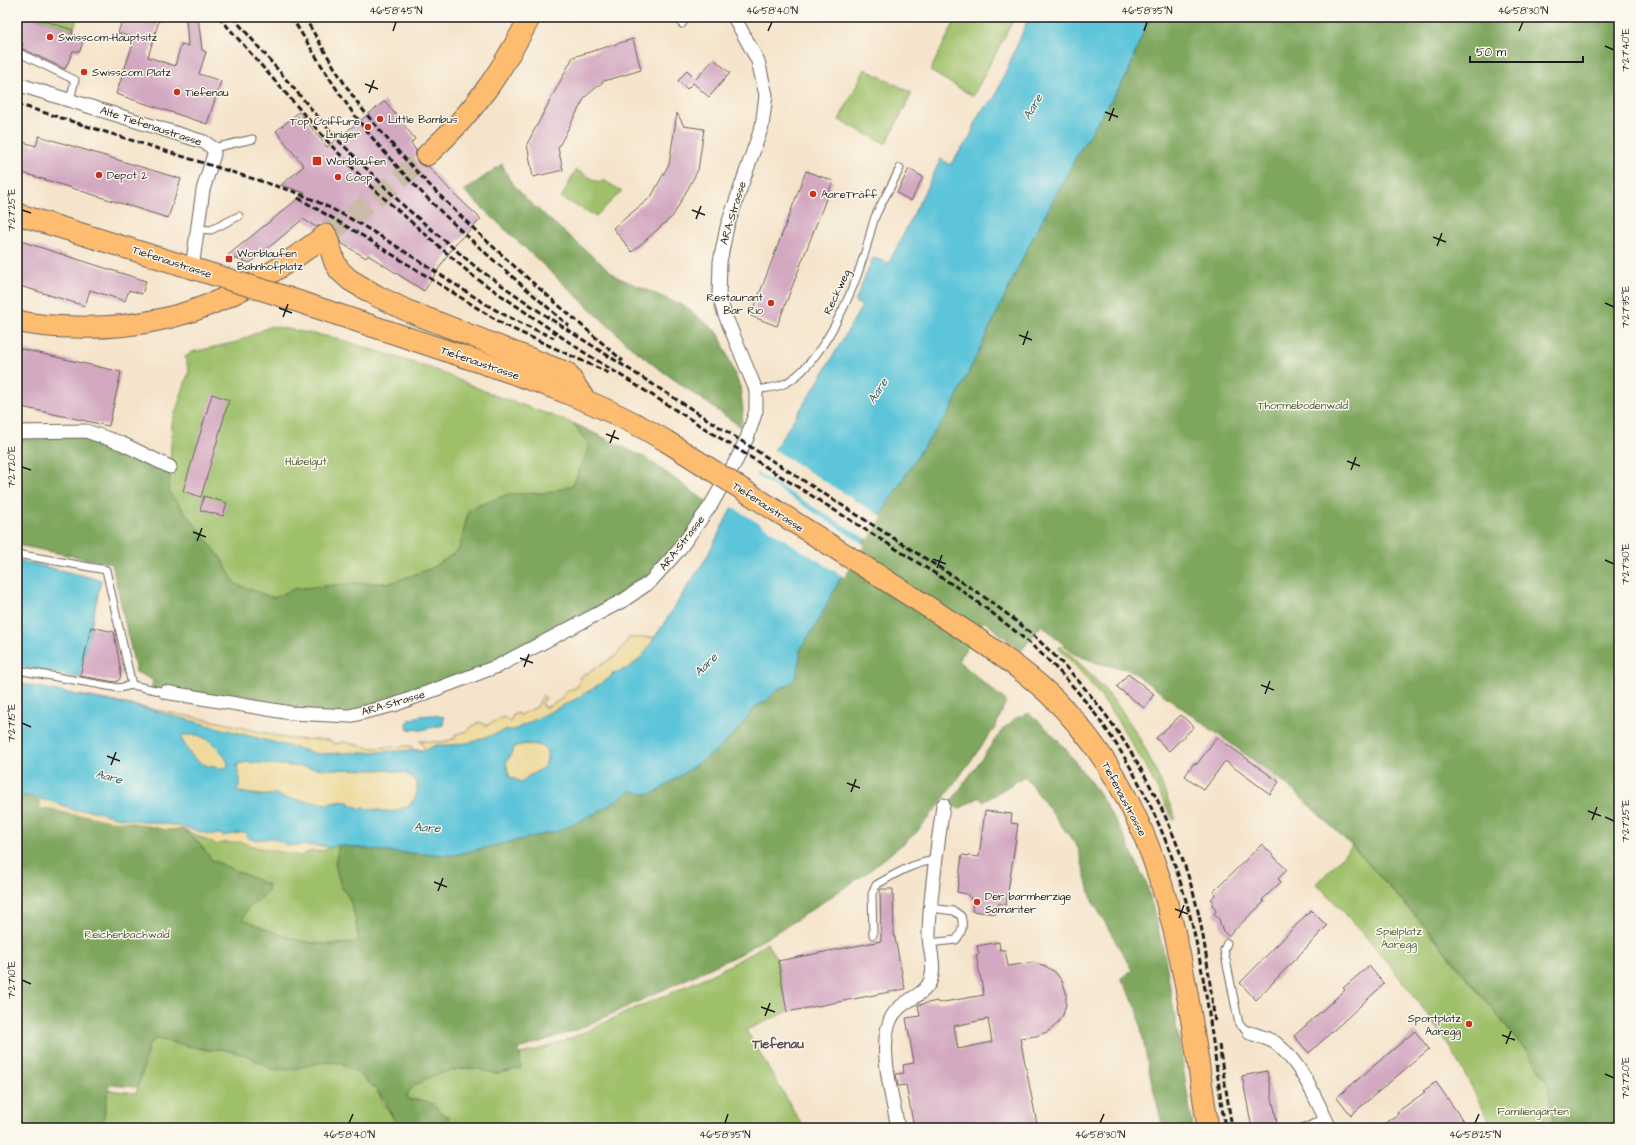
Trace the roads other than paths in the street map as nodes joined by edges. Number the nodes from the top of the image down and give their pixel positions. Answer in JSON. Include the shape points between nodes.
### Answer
{"nodes":[{"id":1,"x":530,"y":17,"type":"edge"},
{"id":2,"x":686,"y":17,"type":"edge"},
{"id":3,"x":734,"y":17,"type":"edge"},
{"id":4,"x":682,"y":24,"type":"dead end"},
{"id":5,"x":17,"y":52,"type":"edge"},
{"id":6,"x":17,"y":84,"type":"edge"},
{"id":7,"x":70,"y":100,"type":"junction"},
{"id":8,"x":253,"y":139,"type":"dead end"},
{"id":9,"x":213,"y":148,"type":"junction"},
{"id":10,"x":427,"y":155,"type":"tunnel mouth"},
{"id":11,"x":900,"y":168,"type":"dead end"},
{"id":12,"x":17,"y":214,"type":"edge"},
{"id":13,"x":239,"y":216,"type":"dead end"},
{"id":14,"x":198,"y":229,"type":"junction"},
{"id":15,"x":192,"y":268,"type":"junction"},
{"id":16,"x":17,"y":321,"type":"edge"},
{"id":17,"x":756,"y":390,"type":"junction"},
{"id":18,"x":586,"y":400,"type":"junction"},
{"id":19,"x":17,"y":432,"type":"edge"},
{"id":20,"x":170,"y":466,"type":"dead end"},
{"id":21,"x":17,"y":554,"type":"edge"},
{"id":22,"x":17,"y":670,"type":"edge"},
{"id":23,"x":132,"y":685,"type":"junction"},
{"id":24,"x":165,"y":692,"type":"joint"},
{"id":25,"x":943,"y":805,"type":"dead end"},
{"id":26,"x":937,"y":860,"type":"junction"},
{"id":27,"x":931,"y":908,"type":"junction"},
{"id":28,"x":873,"y":935,"type":"dead end"},
{"id":29,"x":929,"y":943,"type":"junction"},
{"id":30,"x":1227,"y":943,"type":"dead end"},
{"id":31,"x":1250,"y":1033,"type":"joint"},
{"id":32,"x":1327,"y":1123,"type":"edge"},
{"id":33,"x":898,"y":1128,"type":"edge"},
{"id":34,"x":1208,"y":1128,"type":"edge"},
{"id":35,"x":1305,"y":1128,"type":"edge"}],
"edges":[{"from":1,"to":10,"type":"main road","via":[[504,65],[481,99],[453,131]]},
{"from":2,"to":4,"type":"lane"},
{"from":3,"to":17,"type":"street","name":"ARA-Strasse","via":[[758,61],[766,95],[762,126],[725,234],[720,262],[720,296],[725,315]]},
{"from":5,"to":7,"type":"lane","via":[[75,80]]},
{"from":6,"to":7,"type":"street","name":"Alte Tiefenaustrasse"},
{"from":7,"to":9,"type":"street","name":"Alte Tiefenaustrasse","via":[[204,142]]},
{"from":8,"to":9,"type":"lane"},
{"from":9,"to":14,"type":"street","name":"Alte Tiefenaustrasse","via":[[214,154],[203,190]]},
{"from":11,"to":17,"type":"lane","name":"Reckweg","via":[[875,217],[858,274],[829,334],[795,377],[774,387]]},
{"from":12,"to":15,"type":"main road","name":"Tiefenaustrasse"},
{"from":13,"to":14,"type":"lane","via":[[211,230]]},
{"from":14,"to":15,"type":"street","name":"Alte Tiefenaustrasse"},
{"from":15,"to":18,"type":"main road","name":"Tiefenaustrasse","bridge":true,"via":[[497,368]]},
{"from":16,"to":18,"type":"main road","via":[[54,327],[108,328],[170,319],[221,301],[256,282],[326,235],[335,263],[350,280],[408,311],[567,373]]},
{"from":17,"to":24,"type":"street","name":"ARA-Strasse","via":[[756,411],[737,459],[711,505],[678,551],[650,582],[624,600],[517,656],[443,688],[394,705],[349,716],[291,713]]},
{"from":18,"to":34,"type":"main road","name":"Tiefenaustrasse","bridge":true,"via":[[644,427],[974,636],[1031,678],[1087,736],[1111,770],[1130,804],[1161,879],[1186,983]]},
{"from":19,"to":20,"type":"street","via":[[86,431]]},
{"from":21,"to":23,"type":"lane","via":[[106,570]]},
{"from":22,"to":23,"type":"lane","via":[[119,688]]},
{"from":23,"to":24,"type":"lane"},
{"from":25,"to":26,"type":"street"},
{"from":26,"to":27,"type":"street"},
{"from":26,"to":28,"type":"lane","via":[[910,867],[876,884],[872,894]]},
{"from":27,"to":29,"type":"street"},
{"from":27,"to":29,"type":"lane","via":[[957,912],[963,924],[956,940]]},
{"from":29,"to":33,"type":"street","via":[[932,969],[927,986],[921,994],[895,1011],[885,1035],[888,1071]]},
{"from":30,"to":31,"type":"lane","via":[[1224,950],[1239,1024]]},
{"from":31,"to":32,"type":"street","via":[[1278,1044],[1302,1074]]},
{"from":32,"to":35,"type":"lane"}]}
